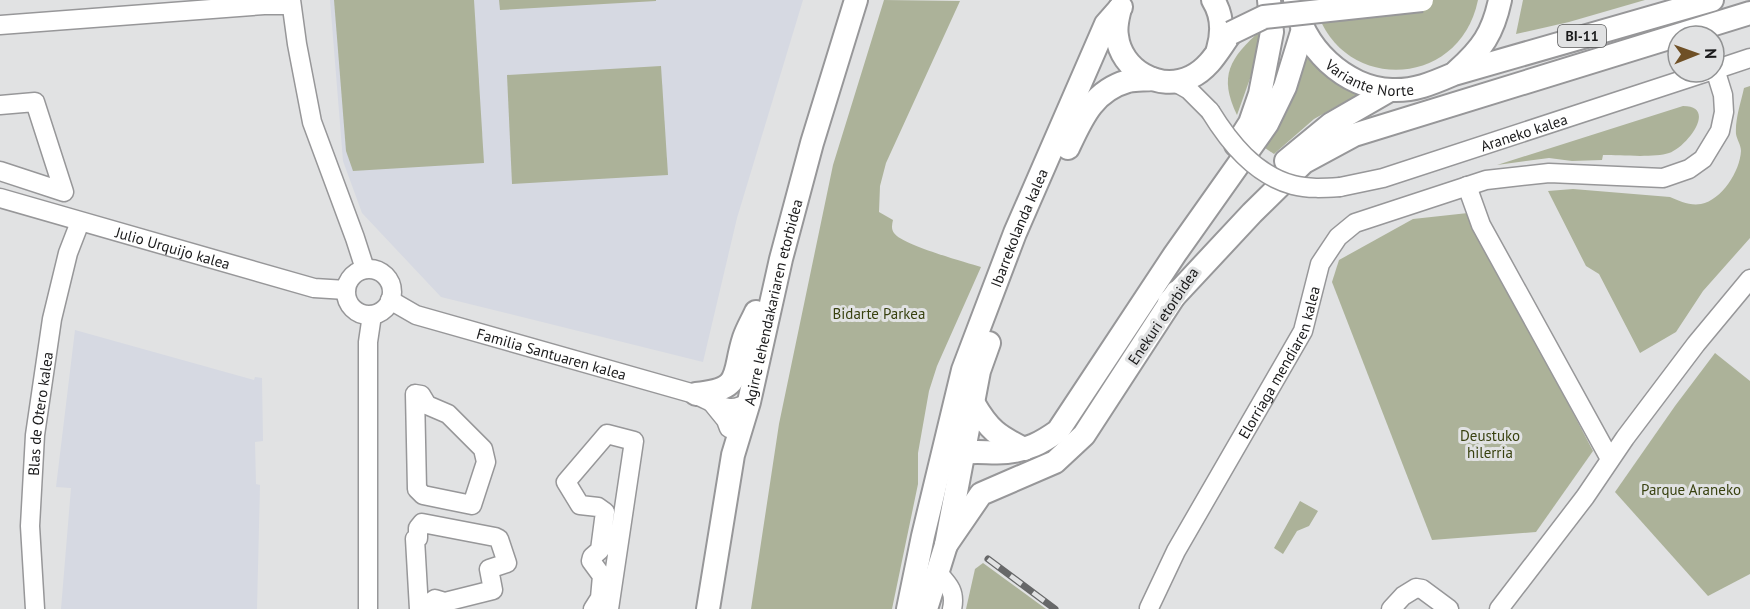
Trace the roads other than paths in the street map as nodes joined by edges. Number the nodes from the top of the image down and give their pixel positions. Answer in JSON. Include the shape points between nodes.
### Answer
{"nodes":[{"id":1,"x":841,"y":0,"type":"edge"},
{"id":2,"x":856,"y":0,"type":"edge"},
{"id":3,"x":1214,"y":0,"type":"edge"},
{"id":4,"x":1269,"y":0,"type":"edge"},
{"id":5,"x":1295,"y":0,"type":"edge"},
{"id":6,"x":1422,"y":0,"type":"edge"},
{"id":7,"x":1500,"y":0,"type":"edge"},
{"id":8,"x":1712,"y":0,"type":"edge"},
{"id":9,"x":1123,"y":2,"type":"edge"},
{"id":10,"x":291,"y":3,"type":"edge"},
{"id":11,"x":1750,"y":13,"type":"edge"},
{"id":12,"x":0,"y":25,"type":"edge"},
{"id":13,"x":1303,"y":29,"type":"junction"},
{"id":14,"x":1217,"y":51,"type":"junction"},
{"id":15,"x":1750,"y":58,"type":"edge"},
{"id":16,"x":1726,"y":66,"type":"edge"},
{"id":17,"x":1203,"y":74,"type":"junction"},
{"id":18,"x":1454,"y":74,"type":"junction"},
{"id":19,"x":1152,"y":79,"type":"junction"},
{"id":20,"x":1669,"y":84,"type":"edge"},
{"id":21,"x":1718,"y":84,"type":"edge"},
{"id":22,"x":1182,"y":86,"type":"junction"},
{"id":23,"x":1390,"y":90,"type":"junction"},
{"id":24,"x":0,"y":105,"type":"edge"},
{"id":25,"x":1210,"y":111,"type":"junction"},
{"id":26,"x":0,"y":171,"type":"edge"},
{"id":27,"x":1467,"y":186,"type":"junction"},
{"id":28,"x":0,"y":198,"type":"edge"},
{"id":29,"x":80,"y":222,"type":"junction"},
{"id":30,"x":1175,"y":254,"type":"junction"},
{"id":31,"x":364,"y":268,"type":"junction"},
{"id":32,"x":1750,"y":279,"type":"edge"},
{"id":33,"x":346,"y":290,"type":"junction"},
{"id":34,"x":390,"y":300,"type":"junction"},
{"id":35,"x":1169,"y":302,"type":"junction"},
{"id":36,"x":756,"y":312,"type":"junction"},
{"id":37,"x":372,"y":315,"type":"junction"},
{"id":38,"x":415,"y":394,"type":"joint"},
{"id":39,"x":705,"y":399,"type":"junction"},
{"id":40,"x":744,"y":404,"type":"junction"},
{"id":41,"x":974,"y":404,"type":"junction"},
{"id":42,"x":729,"y":428,"type":"junction"},
{"id":43,"x":1024,"y":449,"type":"junction"},
{"id":44,"x":964,"y":451,"type":"junction"},
{"id":45,"x":1610,"y":459,"type":"junction"},
{"id":46,"x":941,"y":461,"type":"junction"},
{"id":47,"x":930,"y":507,"type":"junction"},
{"id":48,"x":946,"y":545,"type":"junction"},
{"id":49,"x":937,"y":572,"type":"junction"},
{"id":50,"x":1149,"y":608,"type":"edge"},
{"id":51,"x":34,"y":609,"type":"edge"},
{"id":52,"x":368,"y":609,"type":"edge"},
{"id":53,"x":420,"y":609,"type":"edge"},
{"id":54,"x":594,"y":609,"type":"edge"},
{"id":55,"x":609,"y":609,"type":"edge"},
{"id":56,"x":699,"y":609,"type":"edge"},
{"id":57,"x":708,"y":609,"type":"edge"},
{"id":58,"x":909,"y":609,"type":"edge"},
{"id":59,"x":926,"y":609,"type":"edge"},
{"id":60,"x":952,"y":609,"type":"edge"},
{"id":61,"x":1391,"y":609,"type":"edge"},
{"id":62,"x":1449,"y":609,"type":"edge"},
{"id":63,"x":1499,"y":609,"type":"edge"}],
"edges":[{"from":1,"to":36,"type":"main road","name":"Agirre lehendakariaren etorbidea","via":[[783,199]]},
{"from":2,"to":40,"type":"main road","name":"Agirre lehendakariaren etorbidea","via":[[812,143]]},
{"from":3,"to":14,"type":"main road","via":[[1222,22]]},
{"from":4,"to":30,"type":"main road","name":"Enekuri etorbidea","via":[[1272,32],[1250,123],[1202,198]]},
{"from":5,"to":13,"type":"main road"},
{"from":6,"to":14,"type":"main road","bridge":true,"via":[[1263,17],[1231,33]]},
{"from":7,"to":18,"type":"main road","via":[[1491,30],[1476,55]]},
{"from":8,"to":18,"type":"main road","number":"BI-11"},
{"from":9,"to":19,"type":"main road","via":[[1117,28],[1120,50],[1139,72]]},
{"from":9,"to":46,"type":"main road","name":"Ibarrekolanda kalea","via":[[1106,24],[1015,233],[963,370]]},
{"from":10,"to":12,"type":"street"},
{"from":10,"to":31,"type":"street","via":[[312,122]]},
{"from":11,"to":35,"type":"main road","via":[[1354,135],[1304,162]]},
{"from":13,"to":23,"type":"main road","name":"Variante Norte","via":[[1324,60],[1354,81]]},
{"from":13,"to":30,"type":"main road","name":"Enekuri etorbidea","via":[[1285,87],[1267,124]]},
{"from":14,"to":17,"type":"main road"},
{"from":15,"to":16,"type":"street","name":"Araneko kalea"},
{"from":17,"to":22,"type":"main road","via":[[1189,78]]},
{"from":17,"to":25,"type":"street"},
{"from":18,"to":23,"type":"main road","name":"Variante Norte","via":[[1423,87]]},
{"from":19,"to":22,"type":"main road"},
{"from":19,"to":41,"type":"main road","name":"Ibarrekolanda kalea","via":[[1129,81],[1095,99],[1080,122],[1020,259],[979,371]]},
{"from":20,"to":25,"type":"street","name":"Araneko kalea","bridge":true,"via":[[1383,177],[1340,187],[1292,185],[1268,173],[1226,138]]},
{"from":21,"to":27,"type":"street","name":"Elorriaga mendiaren kalea","via":[[1724,112],[1720,131],[1703,159],[1689,169],[1663,178],[1581,173],[1522,175]]},
{"from":22,"to":25,"type":"street"},
{"from":23,"to":35,"type":"main road","name":"Enekuri etorbidea","via":[[1331,124],[1296,151],[1247,200]]},
{"from":24,"to":26,"type":"street","via":[[35,102],[64,192]]},
{"from":27,"to":45,"type":"street","via":[[1481,225]]},
{"from":27,"to":50,"type":"street","name":"Elorriaga mendiaren kalea","via":[[1355,223],[1338,237],[1320,264],[1303,331],[1176,551]]},
{"from":28,"to":29,"type":"street","name":"Julio Urquijo kalea"},
{"from":29,"to":33,"type":"street","name":"Julio Urquijo kalea","via":[[315,288]]},
{"from":29,"to":51,"type":"street","name":"Blas de Otero kalea","via":[[52,319],[35,435],[30,526]]},
{"from":30,"to":43,"type":"main road","name":"Enekuri etorbidea","via":[[1058,431],[1040,445]]},
{"from":31,"to":33,"type":"street","via":[[351,276]]},
{"from":31,"to":34,"type":"street","via":[[379,270],[389,280]]},
{"from":32,"to":45,"type":"street"},
{"from":33,"to":37,"type":"street","via":[[353,309]]},
{"from":34,"to":37,"type":"street","via":[[383,310]]},
{"from":34,"to":39,"type":"street","name":"Familia Santuaren kalea","via":[[416,315]]},
{"from":35,"to":48,"type":"main road","name":"Enekuri etorbidea","via":[[1084,435],[1055,462],[981,494]]},
{"from":36,"to":39,"type":"main road","name":"Agirre lehendakariaren etorbidea","via":[[744,337],[734,380]]},
{"from":36,"to":40,"type":"main road","name":"Agirre lehendakariaren etorbidea"},
{"from":37,"to":52,"type":"street","via":[[368,342]]},
{"from":38,"to":38,"type":"street","via":[[421,394],[427,405],[448,414],[483,449],[486,462],[472,505],[423,495],[417,489]]},
{"from":39,"to":40,"type":"street","name":"Familia Santuaren kalea","via":[[727,409]]},
{"from":39,"to":42,"type":"street"},
{"from":40,"to":42,"type":"main road","name":"Agirre lehendakariaren etorbidea"},
{"from":40,"to":57,"type":"main road","name":"Agirre lehendakariaren etorbidea"},
{"from":41,"to":43,"type":"main road","via":[[999,436]]},
{"from":41,"to":44,"type":"main road","name":"Ibarrekolanda kalea"},
{"from":42,"to":56,"type":"main road","name":"Agirre lehendakariaren etorbidea"},
{"from":43,"to":44,"type":"main road","name":"Enekuri etorbidea"},
{"from":44,"to":46,"type":"main road","name":"Enekuri etorbidea"},
{"from":44,"to":48,"type":"main road","name":"Enekuri etorbidea"},
{"from":45,"to":63,"type":"street"},
{"from":46,"to":47,"type":"main road"},
{"from":47,"to":49,"type":"main road","via":[[936,528],[931,556]]},
{"from":47,"to":58,"type":"main road"},
{"from":48,"to":49,"type":"main road","name":"Enekuri etorbidea"},
{"from":49,"to":59,"type":"main road","name":"Enekuri etorbidea"},
{"from":49,"to":60,"type":"street","via":[[952,589]]},
{"from":53,"to":53,"type":"street","via":[[415,539],[422,523],[499,539],[507,563],[489,569],[493,590],[445,602],[435,599]]},
{"from":54,"to":55,"type":"street","via":[[600,598],[602,576],[591,561],[600,550],[605,513],[598,507],[580,506],[566,482],[607,434],[634,441]]},
{"from":61,"to":62,"type":"street","via":[[1416,588]]}]}
